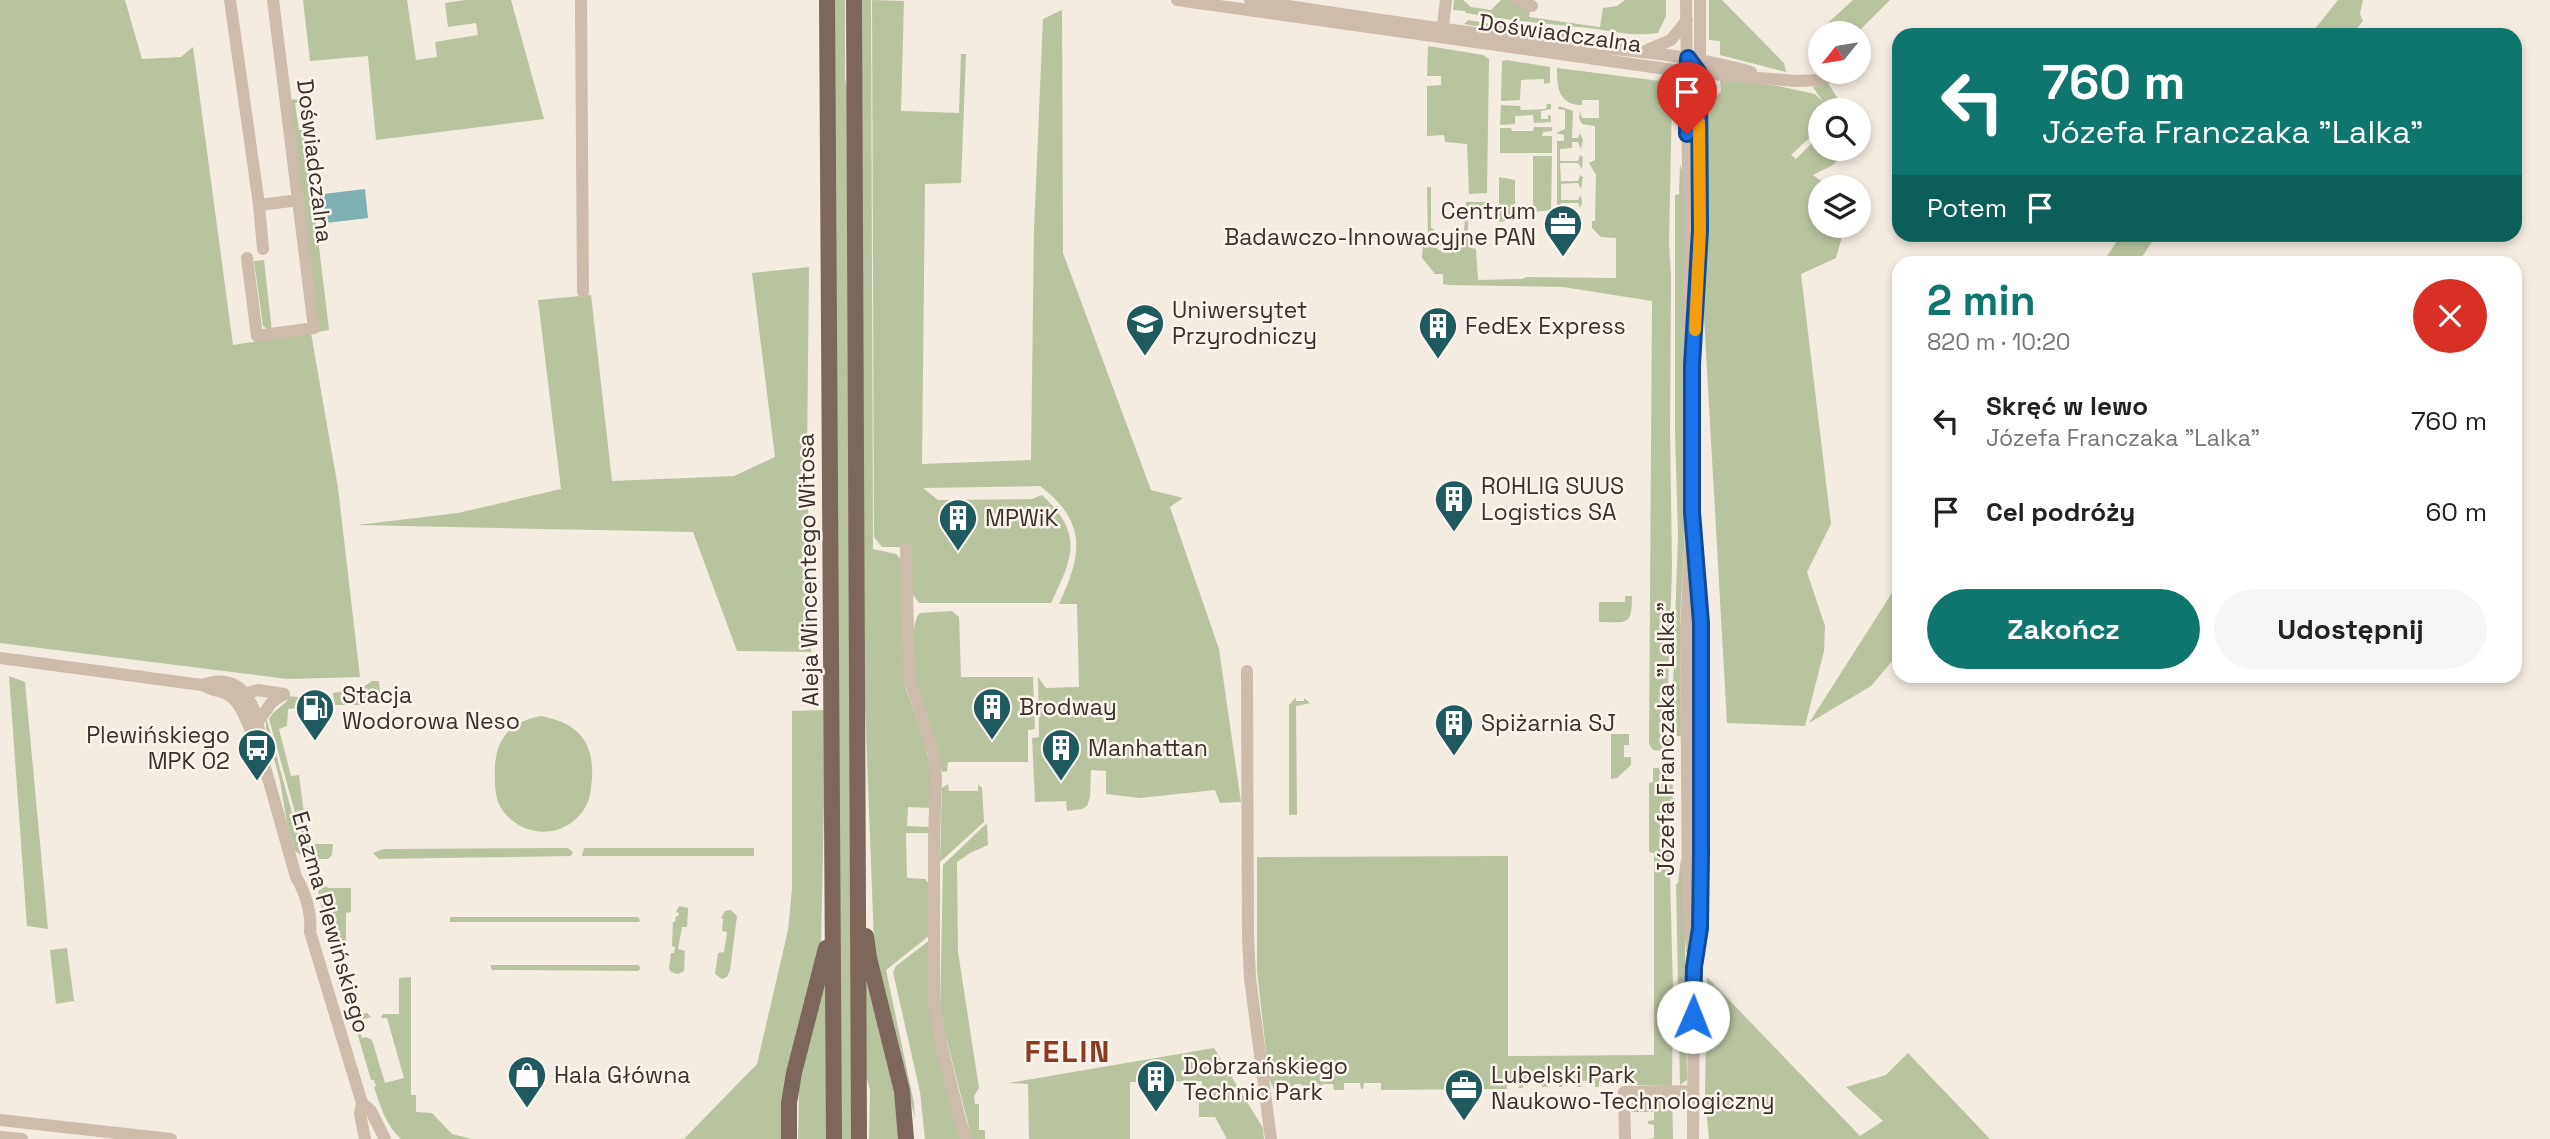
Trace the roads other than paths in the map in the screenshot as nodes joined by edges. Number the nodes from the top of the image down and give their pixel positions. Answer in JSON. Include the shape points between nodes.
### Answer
{"nodes":[{"id":1,"x":230,"y":0,"type":"edge"},
{"id":2,"x":273,"y":0,"type":"edge"},
{"id":3,"x":581,"y":0,"type":"edge"},
{"id":4,"x":827,"y":0,"type":"edge"},
{"id":5,"x":854,"y":0,"type":"edge"},
{"id":6,"x":1177,"y":0,"type":"edge"},
{"id":7,"x":1250,"y":0,"type":"edge"},
{"id":8,"x":1289,"y":0,"type":"edge"},
{"id":9,"x":1446,"y":0,"type":"edge"},
{"id":10,"x":1517,"y":0,"type":"edge"},
{"id":11,"x":1686,"y":0,"type":"edge"},
{"id":12,"x":1700,"y":0,"type":"edge"},
{"id":13,"x":1268,"y":4,"type":"edge"},
{"id":14,"x":1532,"y":6,"type":"dead end"},
{"id":15,"x":1302,"y":7,"type":"junction"},
{"id":16,"x":1687,"y":19,"type":"junction"},
{"id":17,"x":1442,"y":33,"type":"junction"},
{"id":18,"x":1499,"y":41,"type":"junction"},
{"id":19,"x":1641,"y":51,"type":"junction"},
{"id":20,"x":1694,"y":65,"type":"junction"},
{"id":21,"x":1808,"y":80,"type":"edge"},
{"id":22,"x":299,"y":200,"type":"junction"},
{"id":23,"x":259,"y":205,"type":"junction"},
{"id":24,"x":264,"y":250,"type":"dead end"},
{"id":25,"x":247,"y":258,"type":"dead end"},
{"id":26,"x":583,"y":292,"type":"dead end"},
{"id":27,"x":906,"y":548,"type":"dead end"},
{"id":28,"x":0,"y":658,"type":"edge"},
{"id":29,"x":1247,"y":671,"type":"dead end"},
{"id":30,"x":202,"y":685,"type":"junction"},
{"id":31,"x":247,"y":695,"type":"junction"},
{"id":32,"x":233,"y":700,"type":"junction"},
{"id":33,"x":257,"y":723,"type":"junction"},
{"id":34,"x":261,"y":752,"type":"junction"},
{"id":35,"x":857,"y":812,"type":"junction"},
{"id":36,"x":833,"y":904,"type":"junction"},
{"id":37,"x":1693,"y":1091,"type":"junction"},
{"id":38,"x":362,"y":1103,"type":"junction"},
{"id":39,"x":0,"y":1120,"type":"edge"},
{"id":40,"x":0,"y":1136,"type":"edge"},
{"id":41,"x":22,"y":1139,"type":"edge"},
{"id":42,"x":171,"y":1139,"type":"edge"},
{"id":43,"x":365,"y":1139,"type":"edge"},
{"id":44,"x":385,"y":1139,"type":"edge"},
{"id":45,"x":789,"y":1139,"type":"edge"},
{"id":46,"x":834,"y":1139,"type":"edge"},
{"id":47,"x":859,"y":1139,"type":"edge"},
{"id":48,"x":906,"y":1139,"type":"edge"},
{"id":49,"x":967,"y":1139,"type":"edge"},
{"id":50,"x":1271,"y":1139,"type":"edge"},
{"id":51,"x":1625,"y":1139,"type":"edge"},
{"id":52,"x":1693,"y":1139,"type":"edge"}],
"edges":[{"from":1,"to":23,"type":"street"},
{"from":2,"to":22,"type":"street","name":"Doświadczalna"},
{"from":3,"to":26,"type":"street"},
{"from":4,"to":36,"type":"main road","name":"Aleja Wincentego Witosa"},
{"from":5,"to":35,"type":"main road","name":"Aleja Wincentego Witosa"},
{"from":6,"to":13,"type":"street","name":"Doświadczalna"},
{"from":7,"to":13,"type":"street","name":"Doświadczalna"},
{"from":8,"to":15,"type":"street","name":"Doświadczalna"},
{"from":9,"to":17,"type":"street"},
{"from":10,"to":14,"type":"street"},
{"from":11,"to":16,"type":"street","name":"Józefa Franczaka \"Lalka\""},
{"from":12,"to":20,"type":"street","name":"Józefa Franczaka \"Lalka\""},
{"from":13,"to":15,"type":"street","name":"Doświadczalna"},
{"from":13,"to":17,"type":"street","name":"Doświadczalna"},
{"from":15,"to":17,"type":"street","name":"Doświadczalna"},
{"from":16,"to":19,"type":"street","via":[[1666,44]]},
{"from":16,"to":20,"type":"street","name":"Józefa Franczaka \"Lalka\""},
{"from":17,"to":18,"type":"street","name":"Doświadczalna"},
{"from":18,"to":19,"type":"street","name":"Doświadczalna"},
{"from":18,"to":20,"type":"street","name":"Doświadczalna"},
{"from":19,"to":20,"type":"street","name":"Doświadczalna"},
{"from":20,"to":21,"type":"street"},
{"from":20,"to":37,"type":"street","name":"Józefa Franczaka \"Lalka\"","via":[[1700,230],[1692,365],[1692,512],[1702,674]]},
{"from":22,"to":23,"type":"street"},
{"from":22,"to":25,"type":"street","name":"Doświadczalna","via":[[314,328],[257,337]]},
{"from":23,"to":24,"type":"street"},
{"from":27,"to":49,"type":"street","via":[[909,676],[934,755],[936,779],[935,1009]]},
{"from":28,"to":30,"type":"street"},
{"from":29,"to":50,"type":"street","via":[[1250,978]]},
{"from":30,"to":31,"type":"street","via":[[230,684]]},
{"from":30,"to":32,"type":"street"},
{"from":31,"to":32,"type":"street"},
{"from":31,"to":33,"type":"street","name":"Erazma Plewińskiego"},
{"from":31,"to":33,"type":"street","via":[[258,690],[285,694],[272,702]]},
{"from":32,"to":34,"type":"street","name":"Erazma Plewińskiego"},
{"from":33,"to":34,"type":"street","name":"Erazma Plewińskiego"},
{"from":34,"to":38,"type":"street","name":"Erazma Plewińskiego","via":[[296,877],[293,887]]},
{"from":35,"to":47,"type":"main road","name":"Aleja Wincentego Witosa"},
{"from":35,"to":48,"type":"main road","via":[[864,848],[867,949],[902,1091]]},
{"from":36,"to":45,"type":"main road","via":[[823,964],[794,1073]]},
{"from":36,"to":46,"type":"main road","name":"Aleja Wincentego Witosa"},
{"from":37,"to":51,"type":"street","via":[[1624,1091]]},
{"from":37,"to":52,"type":"street","name":"Józefa Franczaka \"Lalka\""},
{"from":38,"to":43,"type":"street","name":"Erazma Plewińskiego"},
{"from":38,"to":44,"type":"street","name":"Erazma Plewińskiego"},
{"from":39,"to":42,"type":"street"},
{"from":40,"to":41,"type":"street"}]}
